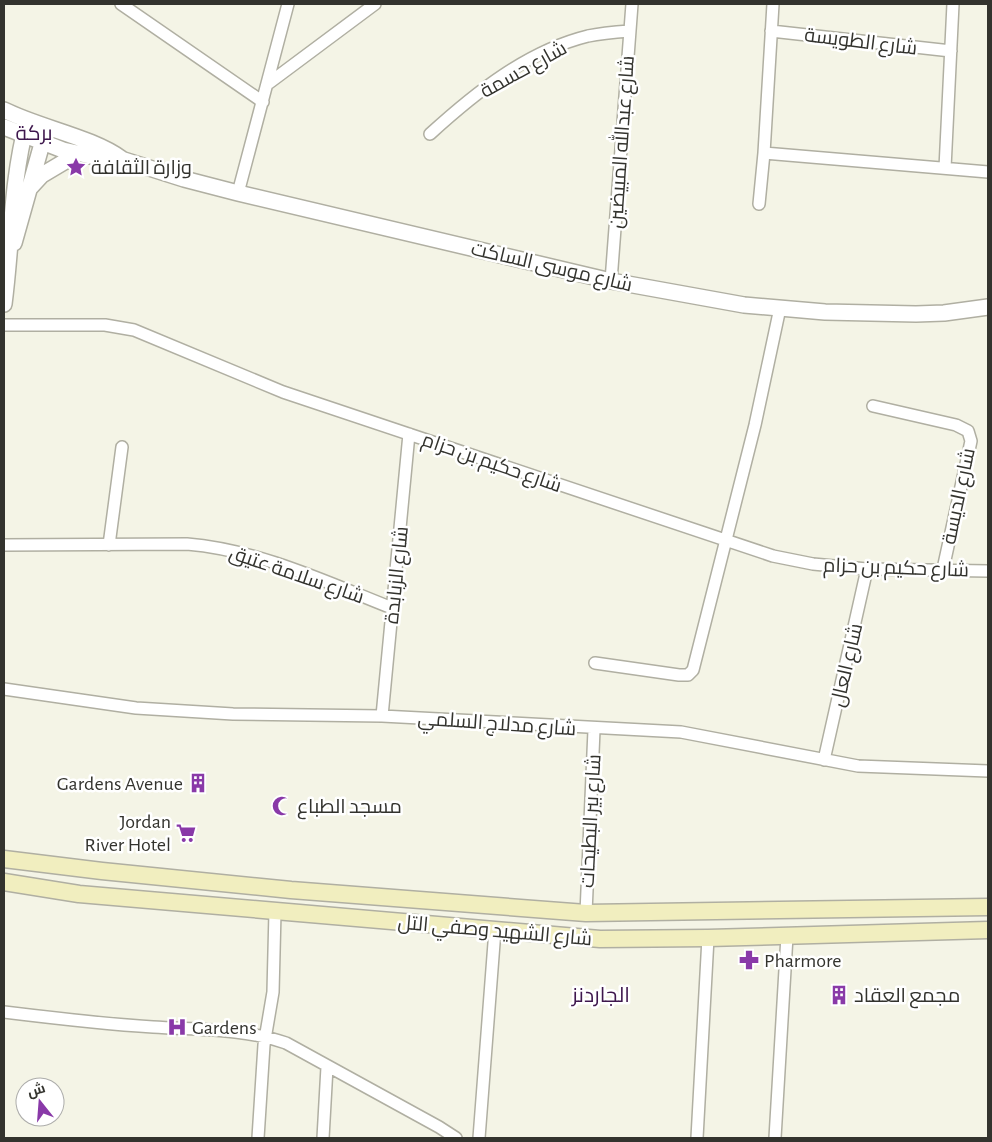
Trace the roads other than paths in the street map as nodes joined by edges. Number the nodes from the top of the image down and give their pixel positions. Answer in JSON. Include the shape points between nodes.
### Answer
{"nodes":[{"id":1,"x":121,"y":4,"type":"edge"},
{"id":2,"x":288,"y":4,"type":"edge"},
{"id":3,"x":375,"y":4,"type":"edge"},
{"id":4,"x":632,"y":4,"type":"edge"},
{"id":5,"x":773,"y":4,"type":"edge"},
{"id":6,"x":953,"y":4,"type":"edge"},
{"id":7,"x":771,"y":30,"type":"junction"},
{"id":8,"x":630,"y":31,"type":"junction"},
{"id":9,"x":951,"y":51,"type":"junction"},
{"id":10,"x":269,"y":83,"type":"junction"},
{"id":11,"x":263,"y":102,"type":"junction"},
{"id":12,"x":4,"y":110,"type":"edge"},
{"id":13,"x":4,"y":127,"type":"edge"},
{"id":14,"x":25,"y":128,"type":"junction"},
{"id":15,"x":430,"y":134,"type":"dead end"},
{"id":16,"x":44,"y":135,"type":"junction"},
{"id":17,"x":79,"y":153,"type":"junction"},
{"id":18,"x":764,"y":153,"type":"junction"},
{"id":19,"x":124,"y":160,"type":"junction"},
{"id":20,"x":945,"y":168,"type":"junction"},
{"id":21,"x":988,"y":172,"type":"edge"},
{"id":22,"x":29,"y":189,"type":"junction"},
{"id":23,"x":238,"y":193,"type":"junction"},
{"id":24,"x":759,"y":204,"type":"dead end"},
{"id":25,"x":10,"y":251,"type":"junction"},
{"id":26,"x":611,"y":281,"type":"junction"},
{"id":27,"x":4,"y":304,"type":"edge"},
{"id":28,"x":988,"y":307,"type":"edge"},
{"id":29,"x":780,"y":308,"type":"junction"},
{"id":30,"x":4,"y":325,"type":"edge"},
{"id":31,"x":873,"y":406,"type":"dead end"},
{"id":32,"x":409,"y":434,"type":"junction"},
{"id":33,"x":122,"y":446,"type":"dead end"},
{"id":34,"x":725,"y":541,"type":"junction"},
{"id":35,"x":4,"y":545,"type":"edge"},
{"id":36,"x":110,"y":545,"type":"junction"},
{"id":37,"x":867,"y":569,"type":"junction"},
{"id":38,"x":943,"y":569,"type":"junction"},
{"id":39,"x":988,"y":571,"type":"edge"},
{"id":40,"x":392,"y":608,"type":"junction"},
{"id":41,"x":595,"y":663,"type":"dead end"},
{"id":42,"x":4,"y":688,"type":"edge"},
{"id":43,"x":382,"y":716,"type":"junction"},
{"id":44,"x":594,"y":730,"type":"junction"},
{"id":45,"x":824,"y":760,"type":"junction"},
{"id":46,"x":988,"y":771,"type":"edge"},
{"id":47,"x":4,"y":858,"type":"edge"},
{"id":48,"x":4,"y":882,"type":"edge"},
{"id":49,"x":988,"y":907,"type":"edge"},
{"id":50,"x":275,"y":912,"type":"junction"},
{"id":51,"x":586,"y":914,"type":"junction"},
{"id":52,"x":495,"y":930,"type":"junction"},
{"id":53,"x":988,"y":930,"type":"edge"},
{"id":54,"x":787,"y":936,"type":"junction"},
{"id":55,"x":708,"y":938,"type":"junction"},
{"id":56,"x":4,"y":1012,"type":"edge"},
{"id":57,"x":266,"y":1036,"type":"junction"},
{"id":58,"x":327,"y":1067,"type":"junction"},
{"id":59,"x":258,"y":1138,"type":"edge"},
{"id":60,"x":323,"y":1138,"type":"edge"},
{"id":61,"x":456,"y":1138,"type":"edge"},
{"id":62,"x":479,"y":1138,"type":"edge"},
{"id":63,"x":697,"y":1138,"type":"edge"},
{"id":64,"x":775,"y":1138,"type":"edge"}],
"edges":[{"from":1,"to":11,"type":"street"},
{"from":2,"to":10,"type":"street"},
{"from":3,"to":10,"type":"street"},
{"from":4,"to":8,"type":"street","name":"شارع عبدالله المبيضين"},
{"from":5,"to":7,"type":"street"},
{"from":6,"to":9,"type":"street"},
{"from":7,"to":9,"type":"street","name":"شارع الطويسة"},
{"from":7,"to":18,"type":"street"},
{"from":8,"to":15,"type":"street","name":"شارع حسمة","via":[[589,36],[532,59],[467,100]]},
{"from":8,"to":26,"type":"street","name":"شارع عبدالله المبيضين"},
{"from":9,"to":20,"type":"street"},
{"from":10,"to":11,"type":"street"},
{"from":11,"to":23,"type":"street"},
{"from":12,"to":14,"type":"street","name":"شارع موسى الساكت"},
{"from":13,"to":14,"type":"street","name":"شارع موسى الساكت"},
{"from":14,"to":16,"type":"street","name":"شارع موسى الساكت"},
{"from":14,"to":25,"type":"street","via":[[10,213]]},
{"from":16,"to":17,"type":"street","name":"شارع موسى الساكت"},
{"from":16,"to":19,"type":"street","name":"شارع موسى الساكت","via":[[109,150]]},
{"from":16,"to":22,"type":"street"},
{"from":17,"to":19,"type":"street","name":"شارع موسى الساكت"},
{"from":17,"to":22,"type":"street","via":[[42,175]]},
{"from":18,"to":20,"type":"street"},
{"from":18,"to":24,"type":"street"},
{"from":19,"to":23,"type":"street","name":"شارع موسى الساكت","via":[[184,180]]},
{"from":20,"to":21,"type":"street"},
{"from":22,"to":25,"type":"street"},
{"from":23,"to":26,"type":"street","name":"شارع موسى الساكت"},
{"from":25,"to":27,"type":"street"},
{"from":26,"to":29,"type":"street","name":"شارع موسى الساكت","via":[[744,305]]},
{"from":28,"to":29,"type":"street","name":"شارع موسى الساكت","via":[[944,314]]},
{"from":29,"to":34,"type":"street","via":[[769,366]]},
{"from":30,"to":32,"type":"street","name":"شارع حكيم بن حزام","via":[[104,325],[134,330],[283,392]]},
{"from":31,"to":38,"type":"street","name":"شارع الديسة","via":[[956,425],[968,431],[971,441]]},
{"from":32,"to":34,"type":"street","name":"شارع حكيم بن حزام"},
{"from":32,"to":40,"type":"street","name":"شارع الزبابدة"},
{"from":33,"to":36,"type":"street"},
{"from":34,"to":37,"type":"street","name":"شارع حكيم بن حزام","via":[[805,563]]},
{"from":34,"to":41,"type":"street","via":[[698,657],[688,675]]},
{"from":35,"to":36,"type":"street","name":"شارع سلامة عتيق"},
{"from":36,"to":40,"type":"street","name":"شارع سلامة عتيق","via":[[188,544],[244,552]]},
{"from":37,"to":38,"type":"street","name":"شارع حكيم بن حزام"},
{"from":37,"to":45,"type":"street","name":"شارع العال"},
{"from":38,"to":39,"type":"street","name":"شارع حكيم بن حزام"},
{"from":40,"to":43,"type":"street","name":"شارع الزبابدة"},
{"from":42,"to":43,"type":"street","name":"شارع مدلاج السلمي","via":[[136,708],[233,714]]},
{"from":43,"to":44,"type":"street","name":"شارع مدلاج السلمي"},
{"from":44,"to":45,"type":"street","name":"شارع مدلاج السلمي","via":[[681,732]]},
{"from":44,"to":51,"type":"street","name":"شارع بير البطيحات"},
{"from":45,"to":46,"type":"street","name":"شارع مدلاج السلمي","via":[[893,768]]},
{"from":47,"to":51,"type":"main road","name":"شارع الشهيد وصفي التل","via":[[300,891]]},
{"from":48,"to":50,"type":"main road","name":"شارع الشهيد وصفي التل","via":[[79,894]]},
{"from":49,"to":51,"type":"main road","name":"شارع الشهيد وصفي التل"},
{"from":50,"to":52,"type":"main road","name":"شارع الشهيد وصفي التل"},
{"from":50,"to":57,"type":"street","via":[[272,1001]]},
{"from":52,"to":55,"type":"main road","name":"شارع الشهيد وصفي التل","via":[[600,939]]},
{"from":52,"to":62,"type":"street"},
{"from":53,"to":54,"type":"main road","name":"شارع الشهيد وصفي التل"},
{"from":54,"to":55,"type":"main road","name":"شارع الشهيد وصفي التل"},
{"from":54,"to":64,"type":"street"},
{"from":55,"to":63,"type":"street"},
{"from":56,"to":57,"type":"street"},
{"from":57,"to":58,"type":"street","via":[[286,1043]]},
{"from":57,"to":59,"type":"street"},
{"from":58,"to":60,"type":"street"},
{"from":58,"to":61,"type":"street"}]}
